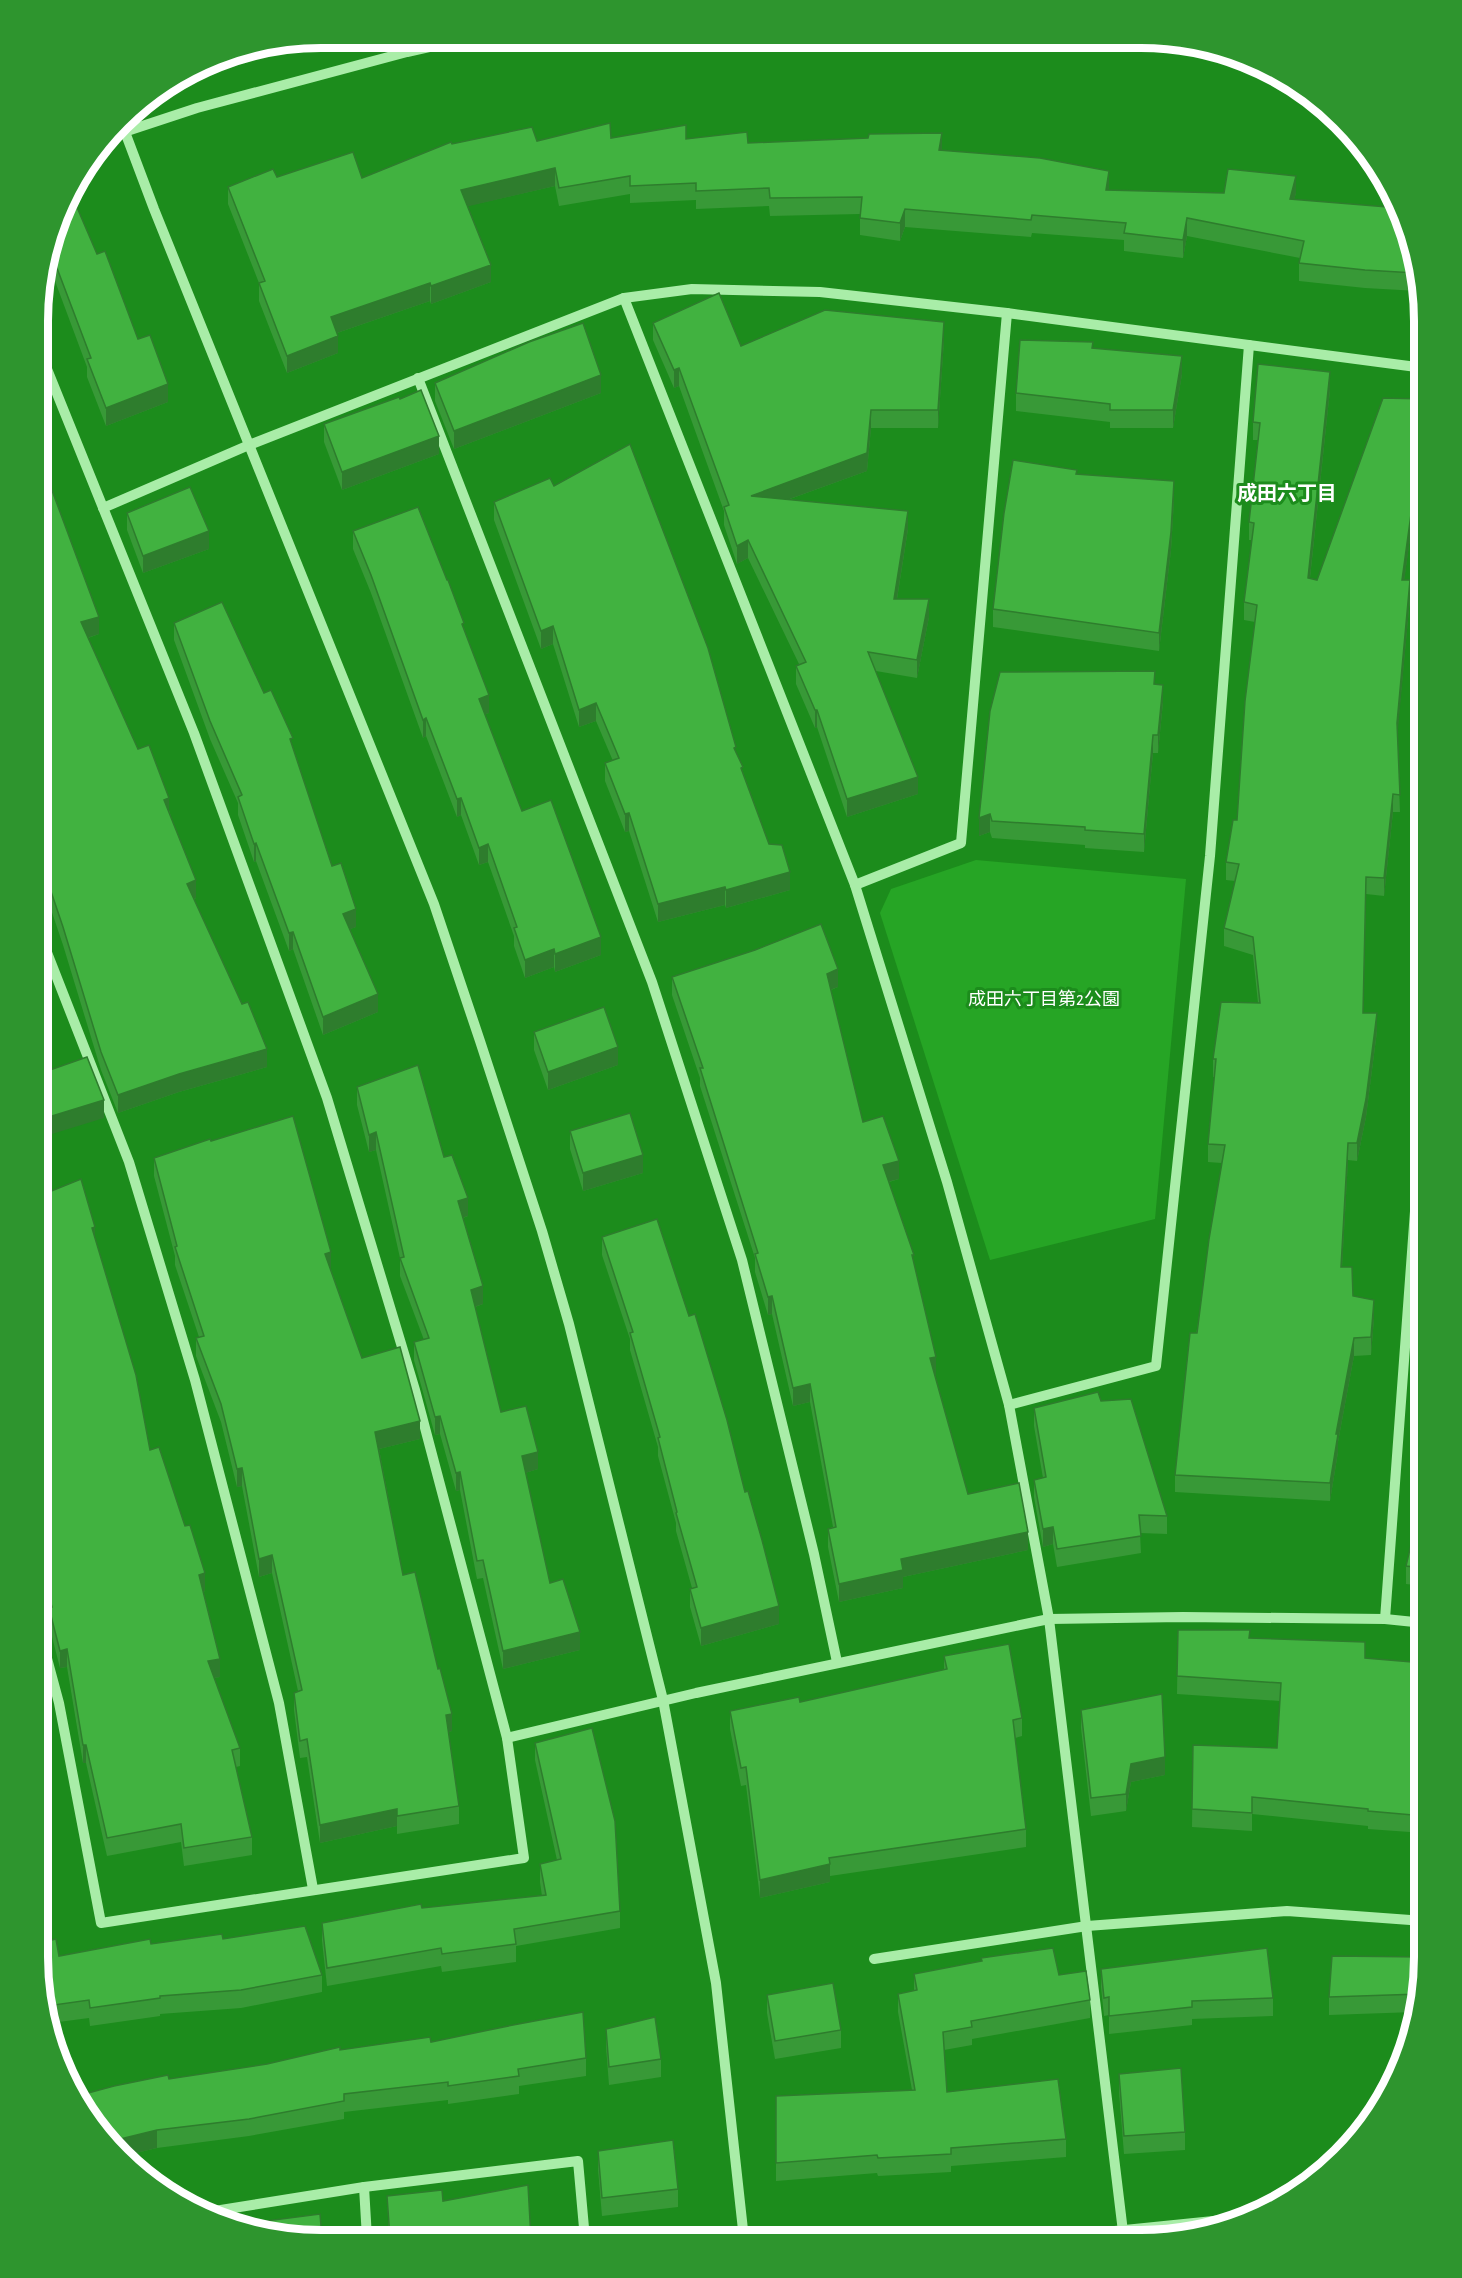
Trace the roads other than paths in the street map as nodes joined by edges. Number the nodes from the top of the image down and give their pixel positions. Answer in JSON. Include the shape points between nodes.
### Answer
{"nodes":[{"id":1,"x":421,"y":48,"type":"edge"},
{"id":2,"x":130,"y":126,"type":"edge"},
{"id":3,"x":125,"y":132,"type":"edge"},
{"id":4,"x":624,"y":298,"type":"junction"},
{"id":5,"x":1006,"y":313,"type":"junction"},
{"id":6,"x":1249,"y":345,"type":"junction"},
{"id":7,"x":1414,"y":367,"type":"edge"},
{"id":8,"x":48,"y":371,"type":"edge"},
{"id":9,"x":418,"y":378,"type":"junction"},
{"id":10,"x":249,"y":445,"type":"junction"},
{"id":11,"x":103,"y":508,"type":"junction"},
{"id":12,"x":855,"y":885,"type":"junction"},
{"id":13,"x":48,"y":955,"type":"edge"},
{"id":14,"x":1414,"y":1225,"type":"edge"},
{"id":15,"x":1009,"y":1405,"type":"junction"},
{"id":16,"x":1049,"y":1619,"type":"junction"},
{"id":17,"x":1385,"y":1619,"type":"junction"},
{"id":18,"x":1414,"y":1622,"type":"edge"},
{"id":19,"x":837,"y":1662,"type":"junction"},
{"id":20,"x":48,"y":1663,"type":"edge"},
{"id":21,"x":663,"y":1700,"type":"junction"},
{"id":22,"x":507,"y":1738,"type":"junction"},
{"id":23,"x":313,"y":1889,"type":"junction"},
{"id":24,"x":1414,"y":1920,"type":"edge"},
{"id":25,"x":1087,"y":1926,"type":"junction"},
{"id":26,"x":874,"y":1959,"type":"dead end"},
{"id":27,"x":364,"y":2187,"type":"junction"},
{"id":28,"x":220,"y":2210,"type":"edge"},
{"id":29,"x":1188,"y":2226,"type":"edge"},
{"id":30,"x":1172,"y":2228,"type":"edge"},
{"id":31,"x":367,"y":2230,"type":"edge"},
{"id":32,"x":584,"y":2230,"type":"edge"},
{"id":33,"x":743,"y":2230,"type":"edge"},
{"id":34,"x":1122,"y":2230,"type":"edge"}],
"edges":[{"from":1,"to":2,"type":"street"},
{"from":3,"to":10,"type":"street"},
{"from":4,"to":5,"type":"street","via":[[692,289],[820,291]]},
{"from":4,"to":9,"type":"street"},
{"from":4,"to":12,"type":"street"},
{"from":5,"to":6,"type":"street"},
{"from":5,"to":12,"type":"street","via":[[961,843]]},
{"from":6,"to":7,"type":"street"},
{"from":6,"to":15,"type":"street","via":[[1210,855],[1156,1366]]},
{"from":8,"to":11,"type":"street"},
{"from":9,"to":10,"type":"street"},
{"from":9,"to":19,"type":"street","via":[[652,982],[742,1260]]},
{"from":10,"to":11,"type":"street"},
{"from":10,"to":21,"type":"street","via":[[434,904],[480,1041],[569,1324]]},
{"from":11,"to":22,"type":"street","via":[[194,733],[327,1098],[416,1390]]},
{"from":12,"to":15,"type":"street","via":[[947,1182]]},
{"from":13,"to":23,"type":"street","via":[[129,1162],[195,1380],[279,1703]]},
{"from":14,"to":17,"type":"street"},
{"from":15,"to":16,"type":"street"},
{"from":16,"to":17,"type":"street"},
{"from":16,"to":19,"type":"street"},
{"from":16,"to":25,"type":"street"},
{"from":17,"to":18,"type":"street"},
{"from":19,"to":21,"type":"street"},
{"from":20,"to":23,"type":"street","via":[[101,1923]]},
{"from":21,"to":22,"type":"street"},
{"from":21,"to":33,"type":"street","via":[[716,1983]]},
{"from":22,"to":23,"type":"street","via":[[524,1858]]},
{"from":24,"to":25,"type":"street","via":[[1287,1911]]},
{"from":25,"to":26,"type":"street"},
{"from":25,"to":34,"type":"street"},
{"from":27,"to":28,"type":"street"},
{"from":27,"to":31,"type":"street"},
{"from":27,"to":32,"type":"street","via":[[578,2161]]},
{"from":29,"to":30,"type":"street"}]}
